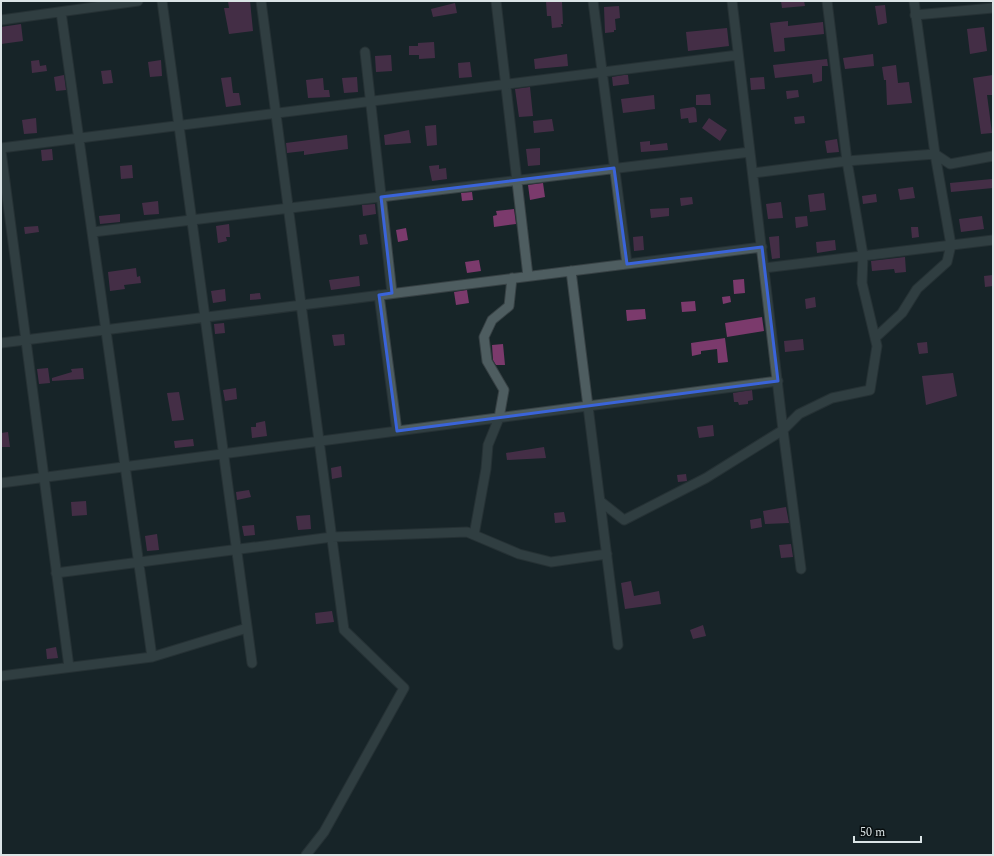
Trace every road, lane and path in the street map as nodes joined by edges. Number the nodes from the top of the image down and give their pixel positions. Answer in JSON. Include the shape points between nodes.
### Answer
{"nodes":[{"id":1,"x":138,"y":1,"type":"edge"},
{"id":2,"x":162,"y":1,"type":"edge"},
{"id":3,"x":261,"y":1,"type":"edge"},
{"id":4,"x":496,"y":1,"type":"edge"},
{"id":5,"x":593,"y":1,"type":"edge"},
{"id":6,"x":732,"y":1,"type":"edge"},
{"id":7,"x":827,"y":1,"type":"edge"},
{"id":8,"x":914,"y":1,"type":"edge"},
{"id":9,"x":121,"y":2,"type":"edge"},
{"id":10,"x":993,"y":8,"type":"edge"},
{"id":11,"x":61,"y":12,"type":"junction"},
{"id":12,"x":915,"y":15,"type":"junction"},
{"id":13,"x":1,"y":20,"type":"edge"},
{"id":14,"x":365,"y":52,"type":"dead end"},
{"id":15,"x":738,"y":55,"type":"junction"},
{"id":16,"x":602,"y":72,"type":"junction"},
{"id":17,"x":506,"y":84,"type":"junction"},
{"id":18,"x":371,"y":101,"type":"junction"},
{"id":19,"x":276,"y":113,"type":"junction"},
{"id":20,"x":178,"y":126,"type":"junction"},
{"id":21,"x":79,"y":138,"type":"junction"},
{"id":22,"x":1,"y":149,"type":"edge"},
{"id":23,"x":750,"y":152,"type":"junction"},
{"id":24,"x":935,"y":154,"type":"junction"},
{"id":25,"x":993,"y":156,"type":"edge"},
{"id":26,"x":847,"y":161,"type":"junction"},
{"id":27,"x":614,"y":168,"type":"junction"},
{"id":28,"x":753,"y":173,"type":"junction"},
{"id":29,"x":517,"y":180,"type":"junction"},
{"id":30,"x":381,"y":197,"type":"junction"},
{"id":31,"x":288,"y":208,"type":"junction"},
{"id":32,"x":191,"y":220,"type":"junction"},
{"id":33,"x":92,"y":232,"type":"junction"},
{"id":34,"x":993,"y":240,"type":"edge"},
{"id":35,"x":951,"y":245,"type":"junction"},
{"id":36,"x":762,"y":247,"type":"junction"},
{"id":37,"x":863,"y":255,"type":"junction"},
{"id":38,"x":627,"y":264,"type":"junction"},
{"id":39,"x":764,"y":268,"type":"junction"},
{"id":40,"x":571,"y":271,"type":"junction"},
{"id":41,"x":528,"y":276,"type":"junction"},
{"id":42,"x":512,"y":278,"type":"junction"},
{"id":43,"x":392,"y":293,"type":"junction"},
{"id":44,"x":379,"y":295,"type":"junction"},
{"id":45,"x":301,"y":305,"type":"junction"},
{"id":46,"x":205,"y":317,"type":"junction"},
{"id":47,"x":106,"y":329,"type":"junction"},
{"id":48,"x":875,"y":338,"type":"junction"},
{"id":49,"x":26,"y":339,"type":"junction"},
{"id":50,"x":1,"y":342,"type":"edge"},
{"id":51,"x":778,"y":381,"type":"junction"},
{"id":52,"x":588,"y":406,"type":"junction"},
{"id":53,"x":499,"y":418,"type":"junction"},
{"id":54,"x":783,"y":430,"type":"junction"},
{"id":55,"x":397,"y":431,"type":"junction"},
{"id":56,"x":319,"y":441,"type":"junction"},
{"id":57,"x":223,"y":454,"type":"junction"},
{"id":58,"x":126,"y":467,"type":"junction"},
{"id":59,"x":44,"y":478,"type":"junction"},
{"id":60,"x":1,"y":483,"type":"edge"},
{"id":61,"x":600,"y":502,"type":"junction"},
{"id":62,"x":474,"y":535,"type":"junction"},
{"id":63,"x":332,"y":536,"type":"junction"},
{"id":64,"x":236,"y":549,"type":"junction"},
{"id":65,"x":607,"y":554,"type":"junction"},
{"id":66,"x":139,"y":562,"type":"junction"},
{"id":67,"x":801,"y":569,"type":"dead end"},
{"id":68,"x":56,"y":573,"type":"junction"},
{"id":69,"x":247,"y":628,"type":"junction"},
{"id":70,"x":618,"y":645,"type":"dead end"},
{"id":71,"x":152,"y":657,"type":"junction"},
{"id":72,"x":252,"y":663,"type":"dead end"},
{"id":73,"x":69,"y":667,"type":"junction"},
{"id":74,"x":1,"y":676,"type":"edge"},
{"id":75,"x":306,"y":855,"type":"edge"}],
"edges":[{"from":1,"to":9,"type":"street"},
{"from":2,"to":20,"type":"street"},
{"from":3,"to":19,"type":"street"},
{"from":4,"to":17,"type":"street"},
{"from":5,"to":16,"type":"street"},
{"from":6,"to":15,"type":"street"},
{"from":7,"to":26,"type":"street"},
{"from":8,"to":12,"type":"street"},
{"from":9,"to":11,"type":"street"},
{"from":10,"to":12,"type":"street"},
{"from":11,"to":13,"type":"street"},
{"from":11,"to":21,"type":"street"},
{"from":12,"to":24,"type":"street"},
{"from":14,"to":18,"type":"street"},
{"from":15,"to":16,"type":"street"},
{"from":15,"to":23,"type":"street"},
{"from":16,"to":17,"type":"street"},
{"from":16,"to":27,"type":"street"},
{"from":17,"to":18,"type":"street"},
{"from":17,"to":29,"type":"street"},
{"from":18,"to":19,"type":"street"},
{"from":18,"to":30,"type":"street"},
{"from":19,"to":20,"type":"street"},
{"from":19,"to":31,"type":"street"},
{"from":20,"to":21,"type":"street"},
{"from":20,"to":32,"type":"street"},
{"from":21,"to":22,"type":"street"},
{"from":21,"to":33,"type":"street"},
{"from":22,"to":49,"type":"street"},
{"from":23,"to":27,"type":"street"},
{"from":23,"to":28,"type":"street"},
{"from":24,"to":25,"type":"street","via":[[950,164]]},
{"from":24,"to":26,"type":"street"},
{"from":24,"to":35,"type":"street"},
{"from":26,"to":28,"type":"street"},
{"from":26,"to":37,"type":"street"},
{"from":27,"to":29,"type":"street"},
{"from":27,"to":38,"type":"street"},
{"from":28,"to":36,"type":"street"},
{"from":29,"to":30,"type":"street"},
{"from":29,"to":41,"type":"street"},
{"from":30,"to":31,"type":"street"},
{"from":30,"to":43,"type":"street"},
{"from":31,"to":32,"type":"street"},
{"from":31,"to":45,"type":"street"},
{"from":32,"to":33,"type":"street"},
{"from":32,"to":46,"type":"street"},
{"from":33,"to":47,"type":"street"},
{"from":34,"to":35,"type":"street"},
{"from":35,"to":37,"type":"street"},
{"from":35,"to":48,"type":"street","via":[[947,262],[917,289],[902,313]]},
{"from":36,"to":38,"type":"street"},
{"from":36,"to":39,"type":"street"},
{"from":37,"to":39,"type":"street"},
{"from":37,"to":48,"type":"street","via":[[862,283]]},
{"from":38,"to":40,"type":"street"},
{"from":39,"to":51,"type":"street"},
{"from":40,"to":41,"type":"street"},
{"from":40,"to":52,"type":"street"},
{"from":41,"to":42,"type":"street"},
{"from":42,"to":43,"type":"street"},
{"from":42,"to":53,"type":"street","via":[[509,306],[492,320],[484,337],[487,361],[504,390]]},
{"from":43,"to":44,"type":"street"},
{"from":44,"to":45,"type":"street"},
{"from":44,"to":55,"type":"street"},
{"from":45,"to":46,"type":"street"},
{"from":45,"to":56,"type":"street"},
{"from":46,"to":47,"type":"street"},
{"from":46,"to":57,"type":"street"},
{"from":47,"to":49,"type":"street"},
{"from":47,"to":58,"type":"street"},
{"from":48,"to":54,"type":"street","via":[[877,346],[870,390],[832,398],[799,414]]},
{"from":49,"to":50,"type":"street"},
{"from":49,"to":59,"type":"street"},
{"from":51,"to":52,"type":"street"},
{"from":51,"to":54,"type":"street"},
{"from":52,"to":53,"type":"street"},
{"from":52,"to":61,"type":"street"},
{"from":53,"to":55,"type":"street"},
{"from":53,"to":62,"type":"street","via":[[488,445]]},
{"from":54,"to":61,"type":"street","via":[[706,478],[624,520]]},
{"from":54,"to":67,"type":"street"},
{"from":55,"to":56,"type":"street"},
{"from":56,"to":57,"type":"street"},
{"from":56,"to":63,"type":"street"},
{"from":57,"to":58,"type":"street"},
{"from":57,"to":64,"type":"street"},
{"from":58,"to":59,"type":"street"},
{"from":58,"to":66,"type":"street"},
{"from":59,"to":60,"type":"street"},
{"from":59,"to":68,"type":"street"},
{"from":61,"to":65,"type":"street"},
{"from":62,"to":63,"type":"street","via":[[467,532]]},
{"from":62,"to":65,"type":"street","via":[[519,554],[551,562]]},
{"from":63,"to":64,"type":"street"},
{"from":63,"to":75,"type":"street","via":[[344,630],[404,688],[324,832]]},
{"from":64,"to":66,"type":"street"},
{"from":64,"to":69,"type":"street"},
{"from":65,"to":70,"type":"street"},
{"from":66,"to":68,"type":"street"},
{"from":66,"to":71,"type":"street"},
{"from":68,"to":73,"type":"street"},
{"from":69,"to":71,"type":"street"},
{"from":69,"to":72,"type":"street"},
{"from":71,"to":73,"type":"street"},
{"from":73,"to":74,"type":"street"}]}
